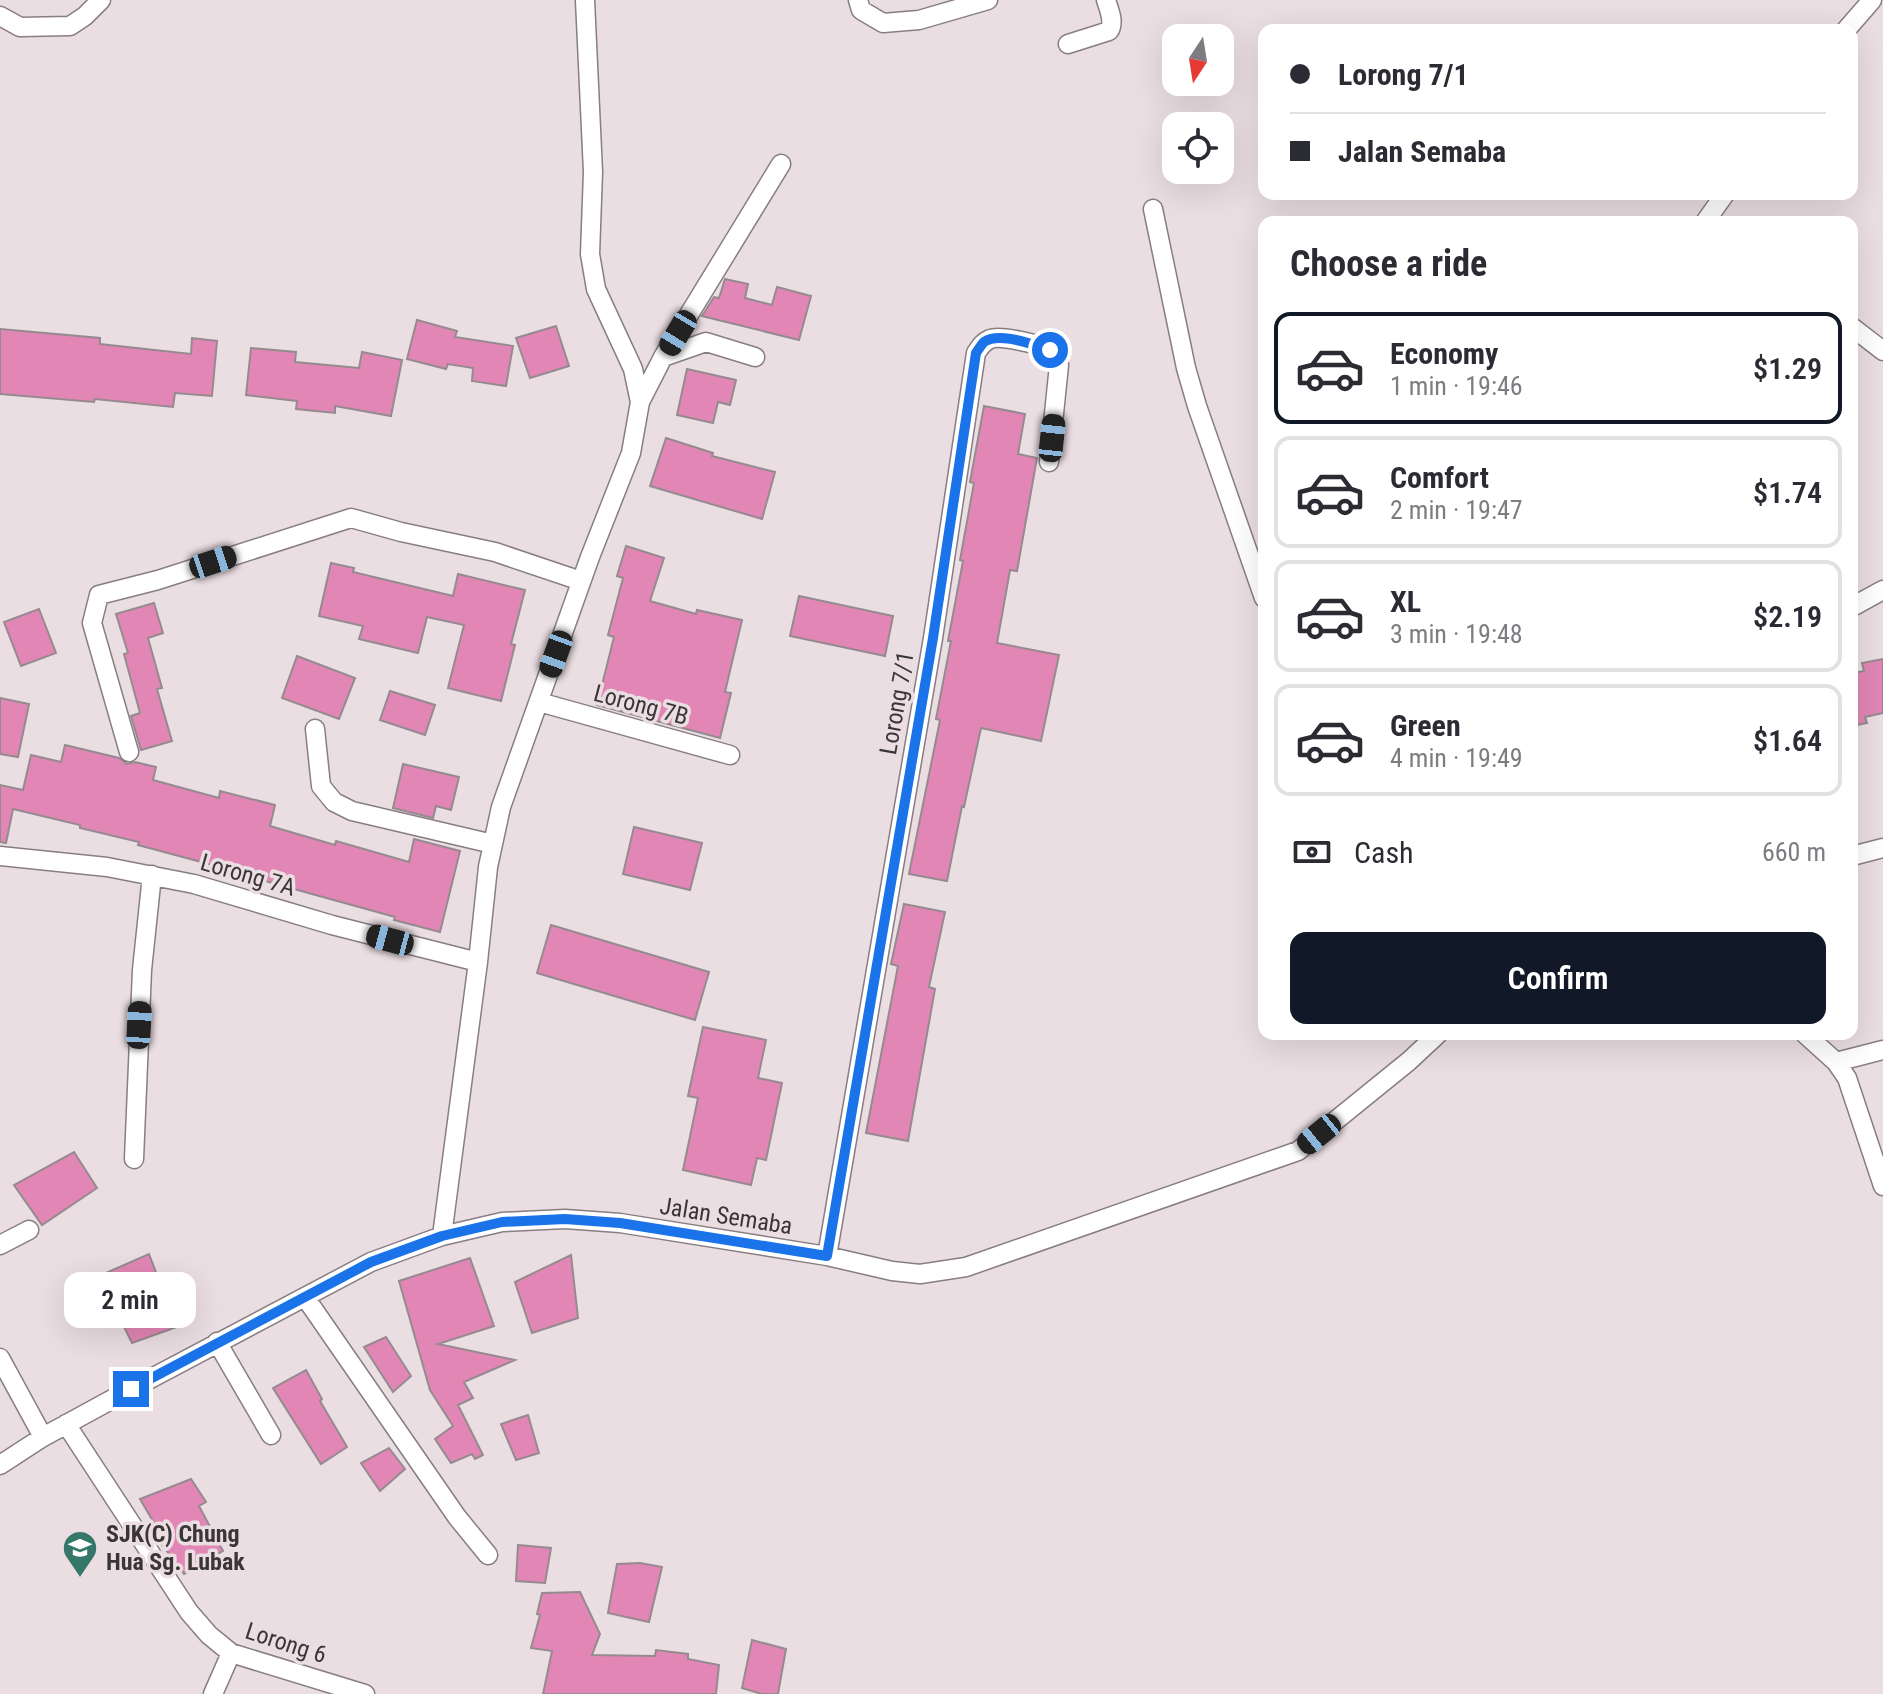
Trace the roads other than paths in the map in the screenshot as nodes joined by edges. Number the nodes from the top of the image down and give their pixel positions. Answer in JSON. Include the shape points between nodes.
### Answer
{"nodes":[{"id":1,"x":101,"y":0,"type":"edge"},
{"id":2,"x":585,"y":0,"type":"edge"},
{"id":3,"x":858,"y":0,"type":"edge"},
{"id":4,"x":988,"y":0,"type":"edge"},
{"id":5,"x":1106,"y":0,"type":"edge"},
{"id":6,"x":1872,"y":0,"type":"edge"},
{"id":7,"x":0,"y":16,"type":"edge"},
{"id":8,"x":1851,"y":24,"type":"edge"},
{"id":9,"x":1068,"y":44,"type":"dead end"},
{"id":10,"x":781,"y":164,"type":"dead end"},
{"id":11,"x":1153,"y":209,"type":"dead end"},
{"id":12,"x":1858,"y":332,"type":"edge"},
{"id":13,"x":1883,"y":351,"type":"edge"},
{"id":14,"x":663,"y":357,"type":"junction"},
{"id":15,"x":755,"y":357,"type":"dead end"},
{"id":16,"x":640,"y":402,"type":"junction"},
{"id":17,"x":1049,"y":462,"type":"dead end"},
{"id":18,"x":1258,"y":565,"type":"edge"},
{"id":19,"x":581,"y":581,"type":"junction"},
{"id":20,"x":1883,"y":590,"type":"edge"},
{"id":21,"x":1858,"y":604,"type":"edge"},
{"id":22,"x":539,"y":702,"type":"junction"},
{"id":23,"x":315,"y":729,"type":"dead end"},
{"id":24,"x":129,"y":752,"type":"dead end"},
{"id":25,"x":730,"y":755,"type":"dead end"},
{"id":26,"x":493,"y":844,"type":"junction"},
{"id":27,"x":1883,"y":848,"type":"edge"},
{"id":28,"x":1858,"y":854,"type":"edge"},
{"id":29,"x":0,"y":856,"type":"edge"},
{"id":30,"x":152,"y":875,"type":"junction"},
{"id":31,"x":478,"y":962,"type":"junction"},
{"id":32,"x":1428,"y":1040,"type":"edge"},
{"id":33,"x":1812,"y":1040,"type":"edge"},
{"id":34,"x":1883,"y":1050,"type":"edge"},
{"id":35,"x":1836,"y":1062,"type":"junction"},
{"id":36,"x":134,"y":1159,"type":"dead end"},
{"id":37,"x":1883,"y":1186,"type":"edge"},
{"id":38,"x":29,"y":1230,"type":"dead end"},
{"id":39,"x":442,"y":1236,"type":"junction"},
{"id":40,"x":0,"y":1245,"type":"edge"},
{"id":41,"x":827,"y":1256,"type":"junction"},
{"id":42,"x":305,"y":1297,"type":"junction"},
{"id":43,"x":217,"y":1342,"type":"junction"},
{"id":44,"x":0,"y":1358,"type":"edge"},
{"id":45,"x":66,"y":1424,"type":"junction"},
{"id":46,"x":271,"y":1435,"type":"dead end"},
{"id":47,"x":43,"y":1437,"type":"junction"},
{"id":48,"x":0,"y":1465,"type":"edge"},
{"id":49,"x":488,"y":1555,"type":"dead end"},
{"id":50,"x":231,"y":1653,"type":"junction"},
{"id":51,"x":213,"y":1694,"type":"edge"},
{"id":52,"x":365,"y":1694,"type":"edge"}],
"edges":[{"from":1,"to":7,"type":"street","via":[[70,26],[20,27]]},
{"from":2,"to":16,"type":"street","via":[[593,172],[590,254],[596,289],[633,369]]},
{"from":3,"to":4,"type":"street","via":[[861,10],[883,23],[919,20]]},
{"from":5,"to":9,"type":"street","via":[[1109,31]]},
{"from":6,"to":8,"type":"street"},
{"from":10,"to":14,"type":"street"},
{"from":11,"to":18,"type":"street","via":[[1186,368]]},
{"from":12,"to":13,"type":"street"},
{"from":14,"to":15,"type":"street","via":[[706,342]]},
{"from":14,"to":16,"type":"street"},
{"from":16,"to":19,"type":"street","via":[[631,453]]},
{"from":17,"to":41,"type":"street","name":"Lorong 7/1","via":[[1059,365],[1050,350],[992,338],[976,353]]},
{"from":19,"to":22,"type":"street"},
{"from":19,"to":24,"type":"street","via":[[495,552],[351,518],[99,595],[92,623]]},
{"from":20,"to":21,"type":"street"},
{"from":22,"to":25,"type":"street","name":"Lorong 7B"},
{"from":22,"to":26,"type":"street"},
{"from":23,"to":26,"type":"street","via":[[321,786],[334,802],[352,811]]},
{"from":26,"to":31,"type":"street"},
{"from":27,"to":28,"type":"street"},
{"from":29,"to":30,"type":"street","name":"Lorong 7A"},
{"from":30,"to":31,"type":"street","name":"Lorong 7A"},
{"from":30,"to":36,"type":"street"},
{"from":31,"to":39,"type":"street"},
{"from":32,"to":41,"type":"street","name":"Jalan Semaba","via":[[1298,1151],[1277,1159],[966,1267],[920,1274]]},
{"from":33,"to":35,"type":"street"},
{"from":34,"to":35,"type":"street"},
{"from":35,"to":37,"type":"street","via":[[1847,1078]]},
{"from":38,"to":40,"type":"street"},
{"from":39,"to":41,"type":"street","name":"Jalan Semaba","via":[[502,1222],[565,1219]]},
{"from":39,"to":42,"type":"street","name":"Jalan Semaba","via":[[371,1262]]},
{"from":42,"to":43,"type":"street","name":"Jalan Semaba"},
{"from":42,"to":49,"type":"street"},
{"from":43,"to":45,"type":"street","name":"Jalan Semaba"},
{"from":43,"to":46,"type":"street"},
{"from":44,"to":47,"type":"street"},
{"from":45,"to":47,"type":"street","name":"Jalan Semaba"},
{"from":45,"to":50,"type":"street","name":"Lorong 6","via":[[189,1612]]},
{"from":47,"to":48,"type":"street","name":"Jalan Semaba"},
{"from":50,"to":51,"type":"street"},
{"from":50,"to":52,"type":"street","name":"Lorong 6"}]}
